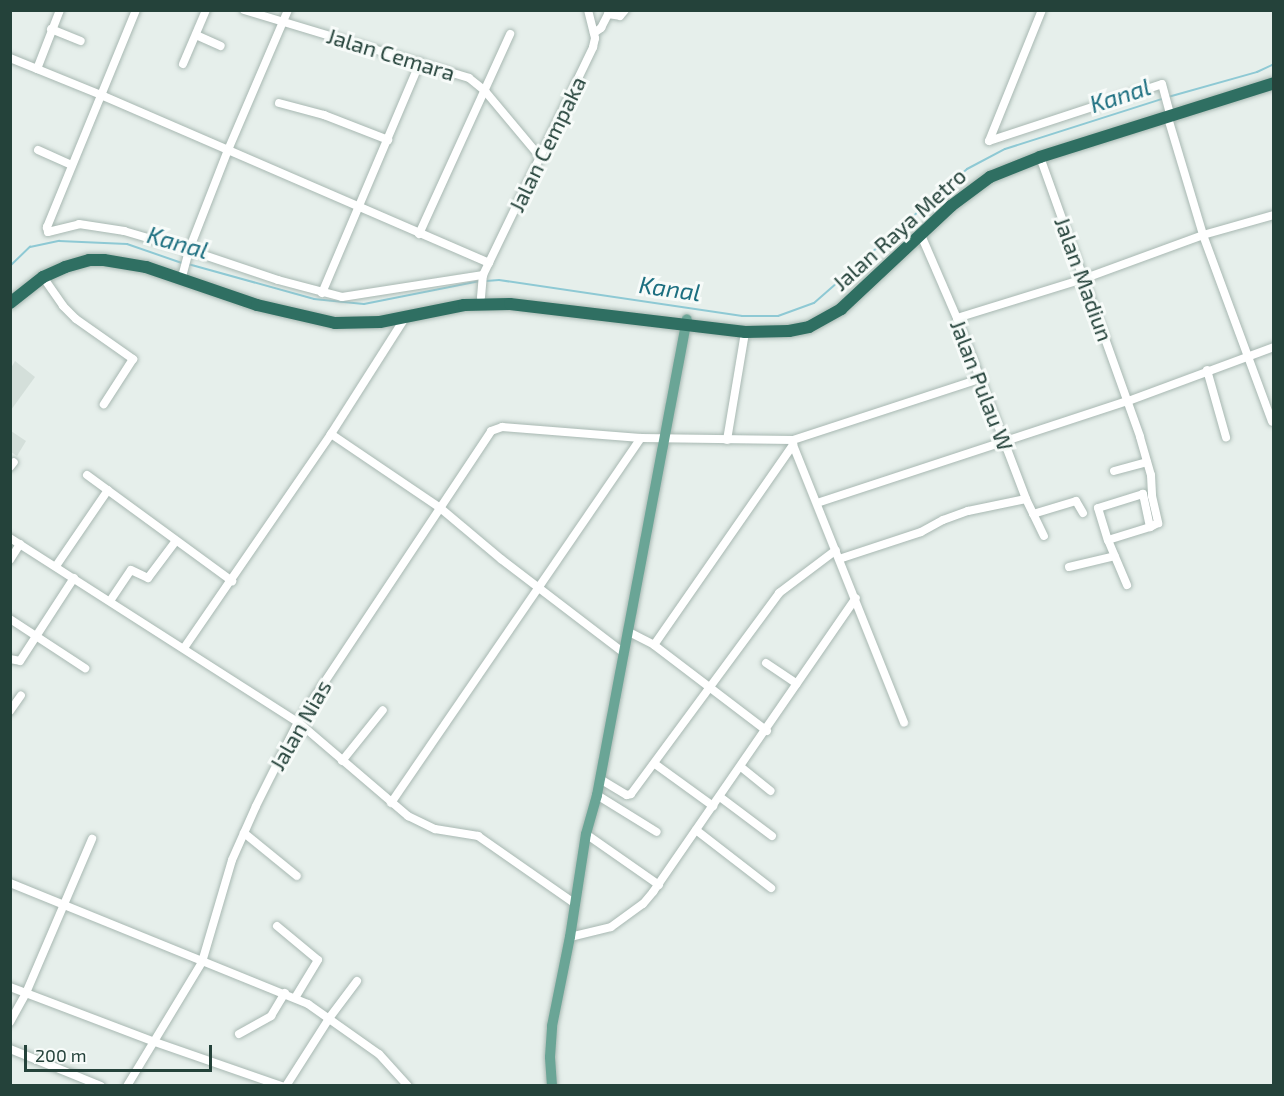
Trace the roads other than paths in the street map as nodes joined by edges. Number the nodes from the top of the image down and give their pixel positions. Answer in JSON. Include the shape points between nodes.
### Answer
{"nodes":[{"id":1,"x":60,"y":10,"type":"edge"},
{"id":2,"x":136,"y":10,"type":"edge"},
{"id":3,"x":206,"y":10,"type":"edge"},
{"id":4,"x":244,"y":10,"type":"edge"},
{"id":5,"x":288,"y":10,"type":"edge"},
{"id":6,"x":588,"y":10,"type":"edge"},
{"id":7,"x":625,"y":10,"type":"edge"},
{"id":8,"x":1042,"y":10,"type":"edge"},
{"id":9,"x":282,"y":21,"type":"junction"},
{"id":10,"x":51,"y":29,"type":"junction"},
{"id":11,"x":594,"y":33,"type":"junction"},
{"id":12,"x":510,"y":34,"type":"dead end"},
{"id":13,"x":196,"y":35,"type":"junction"},
{"id":14,"x":81,"y":41,"type":"dead end"},
{"id":15,"x":221,"y":46,"type":"dead end"},
{"id":16,"x":10,"y":58,"type":"edge"},
{"id":17,"x":420,"y":62,"type":"junction"},
{"id":18,"x":183,"y":64,"type":"dead end"},
{"id":19,"x":37,"y":69,"type":"junction"},
{"id":20,"x":1274,"y":77,"type":"edge"},
{"id":21,"x":1274,"y":83,"type":"edge"},
{"id":22,"x":485,"y":91,"type":"junction"},
{"id":23,"x":101,"y":95,"type":"junction"},
{"id":24,"x":279,"y":103,"type":"dead end"},
{"id":25,"x":1168,"y":115,"type":"junction"},
{"id":26,"x":388,"y":140,"type":"junction"},
{"id":27,"x":38,"y":150,"type":"dead end"},
{"id":28,"x":228,"y":150,"type":"junction"},
{"id":29,"x":1040,"y":157,"type":"junction"},
{"id":30,"x":541,"y":158,"type":"junction"},
{"id":31,"x":72,"y":165,"type":"junction"},
{"id":32,"x":357,"y":207,"type":"junction"},
{"id":33,"x":1274,"y":214,"type":"edge"},
{"id":34,"x":419,"y":234,"type":"junction"},
{"id":35,"x":1203,"y":235,"type":"junction"},
{"id":36,"x":914,"y":236,"type":"junction"},
{"id":37,"x":188,"y":253,"type":"junction"},
{"id":38,"x":890,"y":259,"type":"junction"},
{"id":39,"x":489,"y":263,"type":"junction"},
{"id":40,"x":184,"y":271,"type":"junction"},
{"id":41,"x":483,"y":277,"type":"junction"},
{"id":42,"x":44,"y":278,"type":"junction"},
{"id":43,"x":1083,"y":279,"type":"junction"},
{"id":44,"x":210,"y":285,"type":"junction"},
{"id":45,"x":10,"y":293,"type":"edge"},
{"id":46,"x":322,"y":293,"type":"junction"},
{"id":47,"x":481,"y":296,"type":"junction"},
{"id":48,"x":10,"y":303,"type":"edge"},
{"id":49,"x":405,"y":318,"type":"junction"},
{"id":50,"x":957,"y":318,"type":"junction"},
{"id":51,"x":686,"y":322,"type":"junction"},
{"id":52,"x":746,"y":332,"type":"junction"},
{"id":53,"x":1274,"y":347,"type":"edge"},
{"id":54,"x":1248,"y":356,"type":"junction"},
{"id":55,"x":1207,"y":370,"type":"junction"},
{"id":56,"x":980,"y":379,"type":"junction"},
{"id":57,"x":1128,"y":401,"type":"junction"},
{"id":58,"x":104,"y":404,"type":"dead end"},
{"id":59,"x":1272,"y":423,"type":"edge"},
{"id":60,"x":331,"y":435,"type":"junction"},
{"id":61,"x":1226,"y":437,"type":"dead end"},
{"id":62,"x":641,"y":438,"type":"junction"},
{"id":63,"x":664,"y":438,"type":"junction"},
{"id":64,"x":728,"y":440,"type":"junction"},
{"id":65,"x":1004,"y":442,"type":"junction"},
{"id":66,"x":793,"y":443,"type":"junction"},
{"id":67,"x":1147,"y":462,"type":"junction"},
{"id":68,"x":1114,"y":471,"type":"dead end"},
{"id":69,"x":87,"y":476,"type":"dead end"},
{"id":70,"x":108,"y":490,"type":"junction"},
{"id":71,"x":1026,"y":499,"type":"junction"},
{"id":72,"x":817,"y":503,"type":"junction"},
{"id":73,"x":439,"y":507,"type":"junction"},
{"id":74,"x":1083,"y":513,"type":"dead end"},
{"id":75,"x":1033,"y":514,"type":"junction"},
{"id":76,"x":1150,"y":526,"type":"junction"},
{"id":77,"x":1044,"y":536,"type":"dead end"},
{"id":78,"x":10,"y":538,"type":"edge"},
{"id":79,"x":1108,"y":540,"type":"junction"},
{"id":80,"x":175,"y":542,"type":"junction"},
{"id":81,"x":20,"y":544,"type":"junction"},
{"id":82,"x":838,"y":555,"type":"junction"},
{"id":83,"x":1115,"y":556,"type":"junction"},
{"id":84,"x":10,"y":560,"type":"edge"},
{"id":85,"x":56,"y":566,"type":"junction"},
{"id":86,"x":1069,"y":567,"type":"dead end"},
{"id":87,"x":74,"y":578,"type":"junction"},
{"id":88,"x":232,"y":581,"type":"junction"},
{"id":89,"x":1127,"y":585,"type":"dead end"},
{"id":90,"x":539,"y":588,"type":"junction"},
{"id":91,"x":856,"y":598,"type":"junction"},
{"id":92,"x":110,"y":601,"type":"junction"},
{"id":93,"x":10,"y":619,"type":"edge"},
{"id":94,"x":629,"y":632,"type":"junction"},
{"id":95,"x":36,"y":637,"type":"junction"},
{"id":96,"x":654,"y":645,"type":"junction"},
{"id":97,"x":184,"y":648,"type":"junction"},
{"id":98,"x":624,"y":653,"type":"junction"},
{"id":99,"x":10,"y":658,"type":"edge"},
{"id":100,"x":766,"y":663,"type":"dead end"},
{"id":101,"x":85,"y":668,"type":"dead end"},
{"id":102,"x":797,"y":684,"type":"junction"},
{"id":103,"x":708,"y":687,"type":"junction"},
{"id":104,"x":21,"y":695,"type":"dead end"},
{"id":105,"x":383,"y":710,"type":"dead end"},
{"id":106,"x":10,"y":711,"type":"edge"},
{"id":107,"x":298,"y":722,"type":"junction"},
{"id":108,"x":904,"y":723,"type":"dead end"},
{"id":109,"x":767,"y":731,"type":"junction"},
{"id":110,"x":342,"y":760,"type":"junction"},
{"id":111,"x":655,"y":764,"type":"junction"},
{"id":112,"x":741,"y":767,"type":"junction"},
{"id":113,"x":600,"y":779,"type":"junction"},
{"id":114,"x":771,"y":791,"type":"dead end"},
{"id":115,"x":597,"y":795,"type":"junction"},
{"id":116,"x":720,"y":797,"type":"junction"},
{"id":117,"x":392,"y":803,"type":"junction"},
{"id":118,"x":713,"y":806,"type":"junction"},
{"id":119,"x":696,"y":830,"type":"junction"},
{"id":120,"x":657,"y":832,"type":"dead end"},
{"id":121,"x":244,"y":833,"type":"junction"},
{"id":122,"x":586,"y":834,"type":"junction"},
{"id":123,"x":772,"y":836,"type":"dead end"},
{"id":124,"x":92,"y":839,"type":"dead end"},
{"id":125,"x":297,"y":876,"type":"dead end"},
{"id":126,"x":10,"y":883,"type":"edge"},
{"id":127,"x":659,"y":885,"type":"junction"},
{"id":128,"x":771,"y":888,"type":"dead end"},
{"id":129,"x":574,"y":903,"type":"junction"},
{"id":130,"x":64,"y":905,"type":"junction"},
{"id":131,"x":277,"y":926,"type":"dead end"},
{"id":132,"x":570,"y":937,"type":"junction"},
{"id":133,"x":202,"y":962,"type":"junction"},
{"id":134,"x":357,"y":981,"type":"dead end"},
{"id":135,"x":10,"y":987,"type":"edge"},
{"id":136,"x":26,"y":993,"type":"junction"},
{"id":137,"x":285,"y":993,"type":"junction"},
{"id":138,"x":295,"y":998,"type":"junction"},
{"id":139,"x":330,"y":1017,"type":"junction"},
{"id":140,"x":10,"y":1022,"type":"edge"},
{"id":141,"x":239,"y":1034,"type":"dead end"},
{"id":142,"x":152,"y":1041,"type":"junction"},
{"id":143,"x":10,"y":1049,"type":"edge"},
{"id":144,"x":404,"y":1084,"type":"edge"},
{"id":145,"x":552,"y":1085,"type":"edge"},
{"id":146,"x":101,"y":1086,"type":"edge"},
{"id":147,"x":127,"y":1086,"type":"edge"},
{"id":148,"x":281,"y":1086,"type":"edge"},
{"id":149,"x":286,"y":1086,"type":"edge"}],
"edges":[{"from":1,"to":10,"type":"street"},
{"from":2,"to":23,"type":"street"},
{"from":3,"to":13,"type":"street"},
{"from":4,"to":9,"type":"street","name":"Jalan Cemara"},
{"from":5,"to":9,"type":"street"},
{"from":6,"to":11,"type":"street","name":"Jalan Cempaka"},
{"from":7,"to":11,"type":"street","via":[[620,16],[608,14]]},
{"from":8,"to":25,"type":"street","via":[[989,141],[1162,84]]},
{"from":9,"to":17,"type":"street","name":"Jalan Cemara"},
{"from":9,"to":28,"type":"street"},
{"from":10,"to":14,"type":"street"},
{"from":10,"to":19,"type":"street"},
{"from":11,"to":30,"type":"street","name":"Jalan Cempaka","via":[[593,47]]},
{"from":12,"to":22,"type":"street"},
{"from":13,"to":15,"type":"street"},
{"from":13,"to":18,"type":"street"},
{"from":16,"to":19,"type":"street"},
{"from":17,"to":22,"type":"street","name":"Jalan Cemara","via":[[459,74]]},
{"from":17,"to":26,"type":"street"},
{"from":19,"to":23,"type":"street"},
{"from":20,"to":25,"type":"highway"},
{"from":21,"to":25,"type":"highway","name":"Jalan Raya Metro"},
{"from":22,"to":30,"type":"street","name":"Jalan Cemara"},
{"from":22,"to":34,"type":"street"},
{"from":23,"to":28,"type":"street"},
{"from":23,"to":31,"type":"street"},
{"from":24,"to":26,"type":"street"},
{"from":25,"to":29,"type":"highway","name":"Jalan Raya Metro"},
{"from":25,"to":35,"type":"street"},
{"from":25,"to":36,"type":"highway","via":[[1039,151],[986,171],[945,201]]},
{"from":26,"to":32,"type":"street"},
{"from":27,"to":31,"type":"street"},
{"from":28,"to":32,"type":"street"},
{"from":28,"to":37,"type":"street"},
{"from":29,"to":36,"type":"highway","name":"Jalan Raya Metro","via":[[990,177]]},
{"from":29,"to":43,"type":"street","name":"Jalan Madiun"},
{"from":30,"to":39,"type":"street","name":"Jalan Cempaka"},
{"from":31,"to":37,"type":"street","via":[[48,232],[79,224],[98,226]]},
{"from":32,"to":34,"type":"street"},
{"from":32,"to":46,"type":"street"},
{"from":33,"to":35,"type":"street"},
{"from":34,"to":39,"type":"street"},
{"from":35,"to":43,"type":"street"},
{"from":35,"to":54,"type":"street"},
{"from":36,"to":38,"type":"highway"},
{"from":36,"to":50,"type":"street","name":"Jalan Pulau W"},
{"from":37,"to":40,"type":"street"},
{"from":37,"to":46,"type":"street"},
{"from":38,"to":51,"type":"highway","via":[[836,305],[806,321],[769,327]]},
{"from":38,"to":52,"type":"highway","name":"Jalan Raya Metro","via":[[858,296],[826,319],[789,331]]},
{"from":39,"to":41,"type":"street","name":"Jalan Cempaka"},
{"from":40,"to":44,"type":"highway"},
{"from":40,"to":45,"type":"highway","via":[[125,255],[85,254],[52,264]]},
{"from":41,"to":46,"type":"street","via":[[350,297]]},
{"from":41,"to":47,"type":"street","name":"Jalan Cempaka"},
{"from":42,"to":44,"type":"highway","via":[[65,267],[104,260]]},
{"from":42,"to":48,"type":"highway"},
{"from":42,"to":58,"type":"street","via":[[75,319],[133,359]]},
{"from":43,"to":50,"type":"street"},
{"from":43,"to":57,"type":"street","name":"Jalan Madiun"},
{"from":44,"to":47,"type":"highway","via":[[314,313],[346,316],[380,316]]},
{"from":44,"to":49,"type":"highway","via":[[285,313],[335,323]]},
{"from":47,"to":51,"type":"highway"},
{"from":49,"to":51,"type":"highway","via":[[464,305],[510,304]]},
{"from":49,"to":60,"type":"street"},
{"from":50,"to":56,"type":"street","name":"Jalan Pulau W"},
{"from":51,"to":52,"type":"highway","name":"Jalan Raya Metro"},
{"from":51,"to":63,"type":"main road"},
{"from":52,"to":64,"type":"street"},
{"from":53,"to":54,"type":"street"},
{"from":54,"to":55,"type":"street"},
{"from":54,"to":59,"type":"street"},
{"from":55,"to":57,"type":"street"},
{"from":55,"to":61,"type":"street"},
{"from":56,"to":65,"type":"street","name":"Jalan Pulau W"},
{"from":56,"to":66,"type":"street"},
{"from":57,"to":65,"type":"street"},
{"from":57,"to":67,"type":"street","name":"Jalan Madiun"},
{"from":60,"to":73,"type":"street"},
{"from":60,"to":88,"type":"street"},
{"from":62,"to":63,"type":"street"},
{"from":62,"to":73,"type":"street","name":"Jalan Nias","via":[[497,428],[491,431]]},
{"from":62,"to":90,"type":"street"},
{"from":63,"to":64,"type":"street"},
{"from":63,"to":94,"type":"main road"},
{"from":64,"to":66,"type":"street"},
{"from":65,"to":71,"type":"street","name":"Jalan Pulau W"},
{"from":65,"to":72,"type":"street"},
{"from":66,"to":72,"type":"street"},
{"from":66,"to":96,"type":"street"},
{"from":67,"to":68,"type":"street"},
{"from":67,"to":76,"type":"street","name":"Jalan Madiun","via":[[1158,523]]},
{"from":69,"to":70,"type":"street"},
{"from":70,"to":80,"type":"street"},
{"from":70,"to":85,"type":"street"},
{"from":71,"to":75,"type":"street","name":"Jalan Pulau W"},
{"from":71,"to":82,"type":"street","via":[[968,511],[921,532]]},
{"from":72,"to":82,"type":"street"},
{"from":73,"to":90,"type":"street"},
{"from":73,"to":107,"type":"street","name":"Jalan Nias"},
{"from":74,"to":75,"type":"street","via":[[1076,501]]},
{"from":75,"to":77,"type":"street","name":"Jalan Pulau W"},
{"from":76,"to":79,"type":"street"},
{"from":76,"to":79,"type":"street","via":[[1143,494],[1128,497],[1098,508]]},
{"from":78,"to":81,"type":"street"},
{"from":79,"to":83,"type":"street"},
{"from":80,"to":88,"type":"street"},
{"from":80,"to":92,"type":"street","via":[[148,578],[131,570]]},
{"from":81,"to":84,"type":"street"},
{"from":81,"to":85,"type":"street"},
{"from":82,"to":91,"type":"street"},
{"from":82,"to":103,"type":"street","via":[[778,593]]},
{"from":83,"to":86,"type":"street"},
{"from":83,"to":89,"type":"street"},
{"from":85,"to":87,"type":"street"},
{"from":87,"to":92,"type":"street"},
{"from":87,"to":95,"type":"street"},
{"from":88,"to":97,"type":"street"},
{"from":90,"to":98,"type":"street"},
{"from":90,"to":117,"type":"street"},
{"from":91,"to":102,"type":"street"},
{"from":91,"to":108,"type":"street"},
{"from":92,"to":97,"type":"street"},
{"from":93,"to":95,"type":"street"},
{"from":94,"to":96,"type":"street"},
{"from":94,"to":98,"type":"main road"},
{"from":95,"to":99,"type":"street","via":[[19,662]]},
{"from":95,"to":101,"type":"street"},
{"from":96,"to":103,"type":"street"},
{"from":97,"to":107,"type":"street"},
{"from":98,"to":113,"type":"main road"},
{"from":100,"to":102,"type":"street"},
{"from":102,"to":109,"type":"street"},
{"from":103,"to":109,"type":"street"},
{"from":103,"to":111,"type":"street"},
{"from":104,"to":106,"type":"street"},
{"from":105,"to":110,"type":"street"},
{"from":107,"to":110,"type":"street"},
{"from":107,"to":121,"type":"street","name":"Jalan Nias"},
{"from":109,"to":112,"type":"street"},
{"from":110,"to":117,"type":"street"},
{"from":111,"to":113,"type":"street","via":[[629,795]]},
{"from":111,"to":118,"type":"street"},
{"from":112,"to":114,"type":"street"},
{"from":112,"to":116,"type":"street"},
{"from":113,"to":115,"type":"main road"},
{"from":115,"to":120,"type":"street"},
{"from":115,"to":122,"type":"main road"},
{"from":116,"to":118,"type":"street"},
{"from":116,"to":123,"type":"street"},
{"from":117,"to":129,"type":"street","via":[[422,824],[484,839]]},
{"from":118,"to":119,"type":"street"},
{"from":119,"to":127,"type":"street"},
{"from":119,"to":128,"type":"street"},
{"from":121,"to":125,"type":"street"},
{"from":121,"to":133,"type":"street","name":"Jalan Nias","via":[[232,860]]},
{"from":122,"to":127,"type":"street"},
{"from":122,"to":129,"type":"main road"},
{"from":124,"to":130,"type":"street"},
{"from":126,"to":130,"type":"street"},
{"from":127,"to":132,"type":"street","via":[[643,904],[610,927]]},
{"from":129,"to":132,"type":"main road"},
{"from":130,"to":133,"type":"street"},
{"from":130,"to":136,"type":"street"},
{"from":131,"to":138,"type":"street","via":[[318,960]]},
{"from":132,"to":145,"type":"main road","via":[[550,1036]]},
{"from":133,"to":137,"type":"street"},
{"from":133,"to":142,"type":"street","name":"Jalan Nias"},
{"from":134,"to":139,"type":"street"},
{"from":135,"to":136,"type":"street"},
{"from":136,"to":140,"type":"street"},
{"from":136,"to":142,"type":"street"},
{"from":137,"to":138,"type":"street"},
{"from":137,"to":141,"type":"street","via":[[271,1016]]},
{"from":138,"to":139,"type":"street"},
{"from":139,"to":144,"type":"street","via":[[379,1054]]},
{"from":139,"to":149,"type":"street"},
{"from":142,"to":147,"type":"street","name":"Jalan Nias"},
{"from":142,"to":148,"type":"street"},
{"from":143,"to":146,"type":"street"}]}
